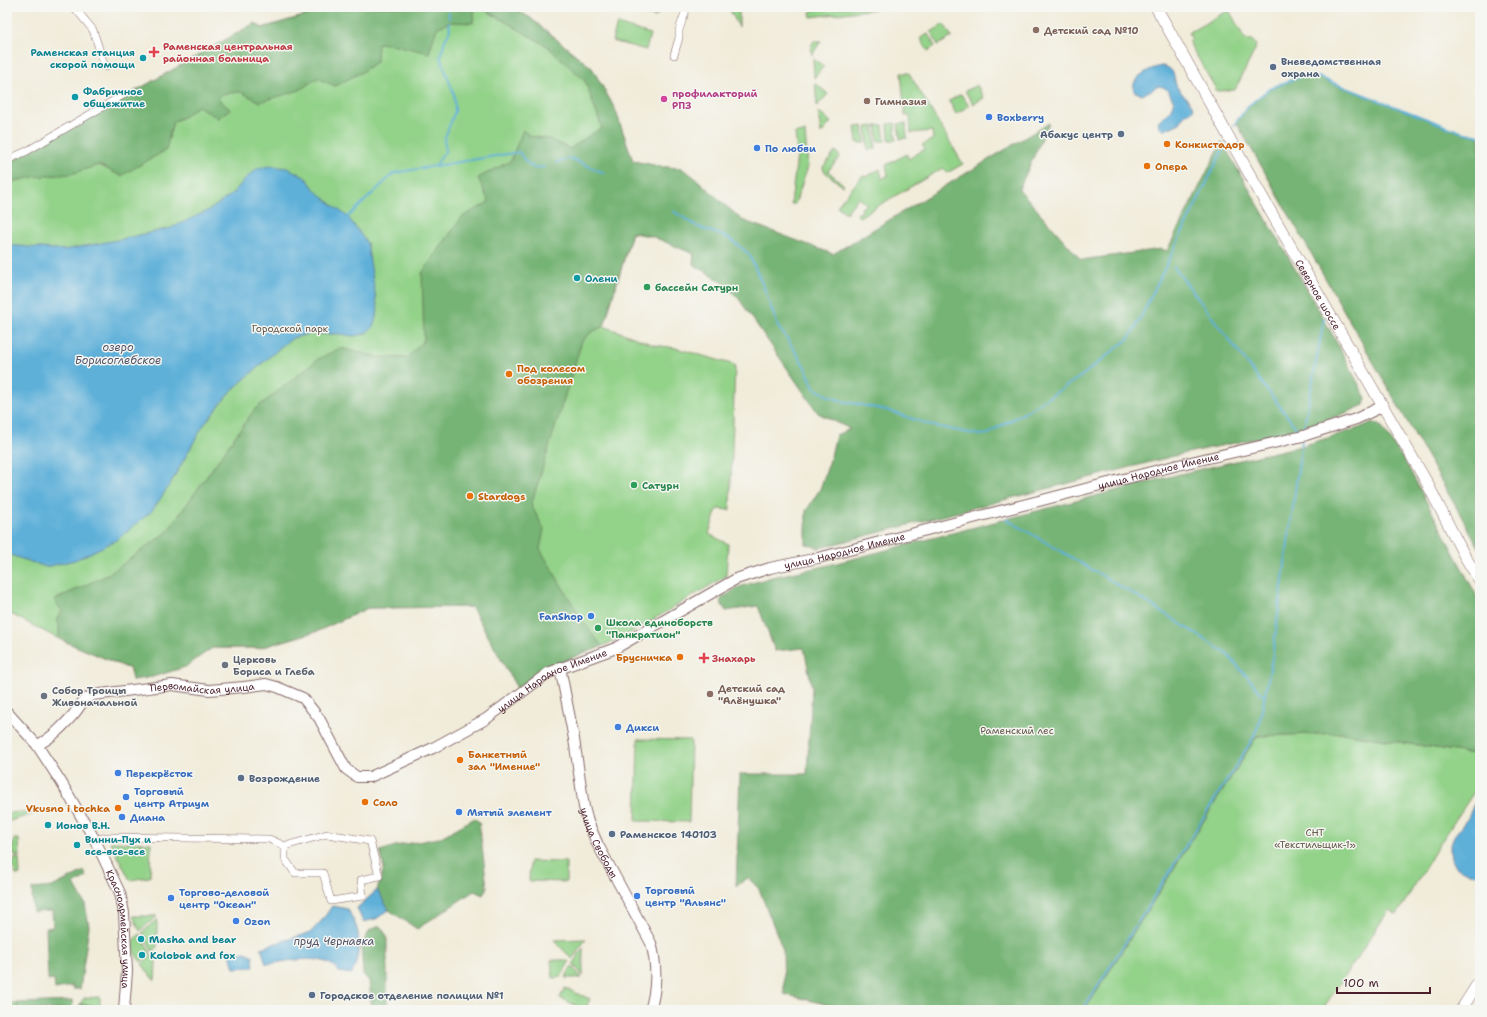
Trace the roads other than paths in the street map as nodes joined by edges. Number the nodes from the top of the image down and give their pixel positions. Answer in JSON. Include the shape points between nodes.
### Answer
{"nodes":[{"id":1,"x":74,"y":7,"type":"edge"},
{"id":2,"x":686,"y":7,"type":"edge"},
{"id":3,"x":1156,"y":7,"type":"edge"},
{"id":4,"x":674,"y":55,"type":"dead end"},
{"id":5,"x":105,"y":67,"type":"dead end"},
{"id":6,"x":123,"y":95,"type":"dead end"},
{"id":7,"x":7,"y":160,"type":"edge"},
{"id":8,"x":1383,"y":406,"type":"junction"},
{"id":9,"x":1480,"y":581,"type":"edge"},
{"id":10,"x":560,"y":667,"type":"junction"},
{"id":11,"x":7,"y":712,"type":"edge"},
{"id":12,"x":37,"y":745,"type":"junction"},
{"id":13,"x":346,"y":769,"type":"joint"},
{"id":14,"x":95,"y":840,"type":"junction"},
{"id":15,"x":285,"y":846,"type":"junction"},
{"id":16,"x":1480,"y":980,"type":"edge"},
{"id":17,"x":124,"y":1010,"type":"edge"},
{"id":18,"x":650,"y":1010,"type":"edge"},
{"id":19,"x":1461,"y":1010,"type":"edge"}],
"edges":[{"from":1,"to":5,"type":"street","via":[[93,30]]},
{"from":2,"to":4,"type":"street"},
{"from":3,"to":8,"type":"main road","name":"Северное шоссе"},
{"from":6,"to":7,"type":"street"},
{"from":8,"to":9,"type":"main road","name":"Северное шоссе"},
{"from":8,"to":10,"type":"street","name":"улица Народное Имение","via":[[1356,419],[1302,436],[1178,465],[736,578],[616,648]]},
{"from":10,"to":13,"type":"street","name":"улица Народное Имение","via":[[528,686],[486,719],[380,774],[363,778]]},
{"from":10,"to":18,"type":"street","name":"улица Свободы","via":[[588,822],[654,953],[655,982]]},
{"from":11,"to":12,"type":"street","name":"Красноармейская улица"},
{"from":12,"to":13,"type":"street","name":"Первомайская улица","via":[[75,714],[83,700],[93,695],[172,685],[209,690],[266,684],[303,698],[318,718]]},
{"from":12,"to":14,"type":"street","name":"Красноармейская улица","via":[[62,782]]},
{"from":14,"to":15,"type":"street","via":[[107,837],[269,839]]},
{"from":14,"to":17,"type":"street","name":"Красноармейская улица","via":[[120,893],[124,913],[127,971]]},
{"from":15,"to":15,"type":"street","via":[[327,834],[370,841],[379,876],[360,880],[363,896],[331,901],[323,873],[296,873],[285,859]]},
{"from":16,"to":19,"type":"main road"}]}
